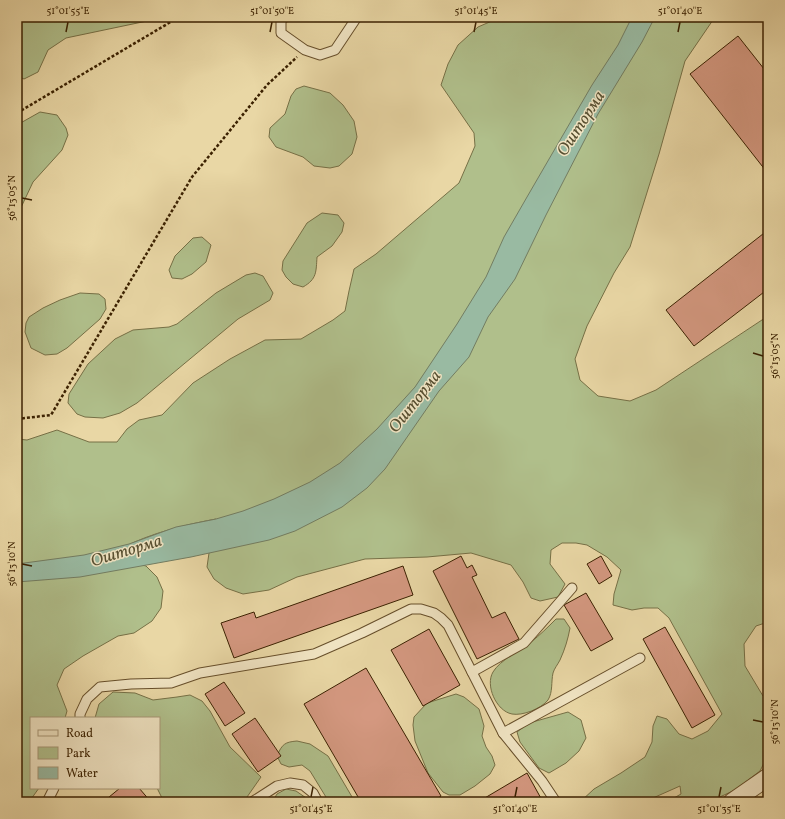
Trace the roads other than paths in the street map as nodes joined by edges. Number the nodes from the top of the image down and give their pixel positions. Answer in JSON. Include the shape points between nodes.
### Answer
{"nodes":[{"id":1,"x":285,"y":17,"type":"edge"},
{"id":2,"x":357,"y":17,"type":"edge"},
{"id":3,"x":572,"y":588,"type":"dead end"},
{"id":4,"x":640,"y":658,"type":"dead end"},
{"id":5,"x":472,"y":672,"type":"junction"},
{"id":6,"x":80,"y":717,"type":"edge"},
{"id":7,"x":503,"y":733,"type":"junction"},
{"id":8,"x":768,"y":777,"type":"edge"},
{"id":9,"x":54,"y":789,"type":"edge"},
{"id":10,"x":47,"y":802,"type":"edge"},
{"id":11,"x":252,"y":802,"type":"edge"},
{"id":12,"x":318,"y":802,"type":"edge"},
{"id":13,"x":556,"y":802,"type":"edge"},
{"id":14,"x":732,"y":802,"type":"edge"}],
"edges":[{"from":1,"to":2,"type":"lane","via":[[281,20],[281,33],[305,50],[320,55],[336,50]]},
{"from":3,"to":5,"type":"lane","via":[[524,643]]},
{"from":4,"to":7,"type":"lane"},
{"from":5,"to":6,"type":"lane","via":[[448,625],[434,613],[411,609],[314,654],[200,673],[171,683],[100,687],[87,699]]},
{"from":5,"to":7,"type":"lane"},
{"from":7,"to":13,"type":"lane"},
{"from":8,"to":14,"type":"street"},
{"from":9,"to":10,"type":"lane"},
{"from":11,"to":12,"type":"lane","via":[[277,786],[290,783],[303,785],[313,793]]}]}
